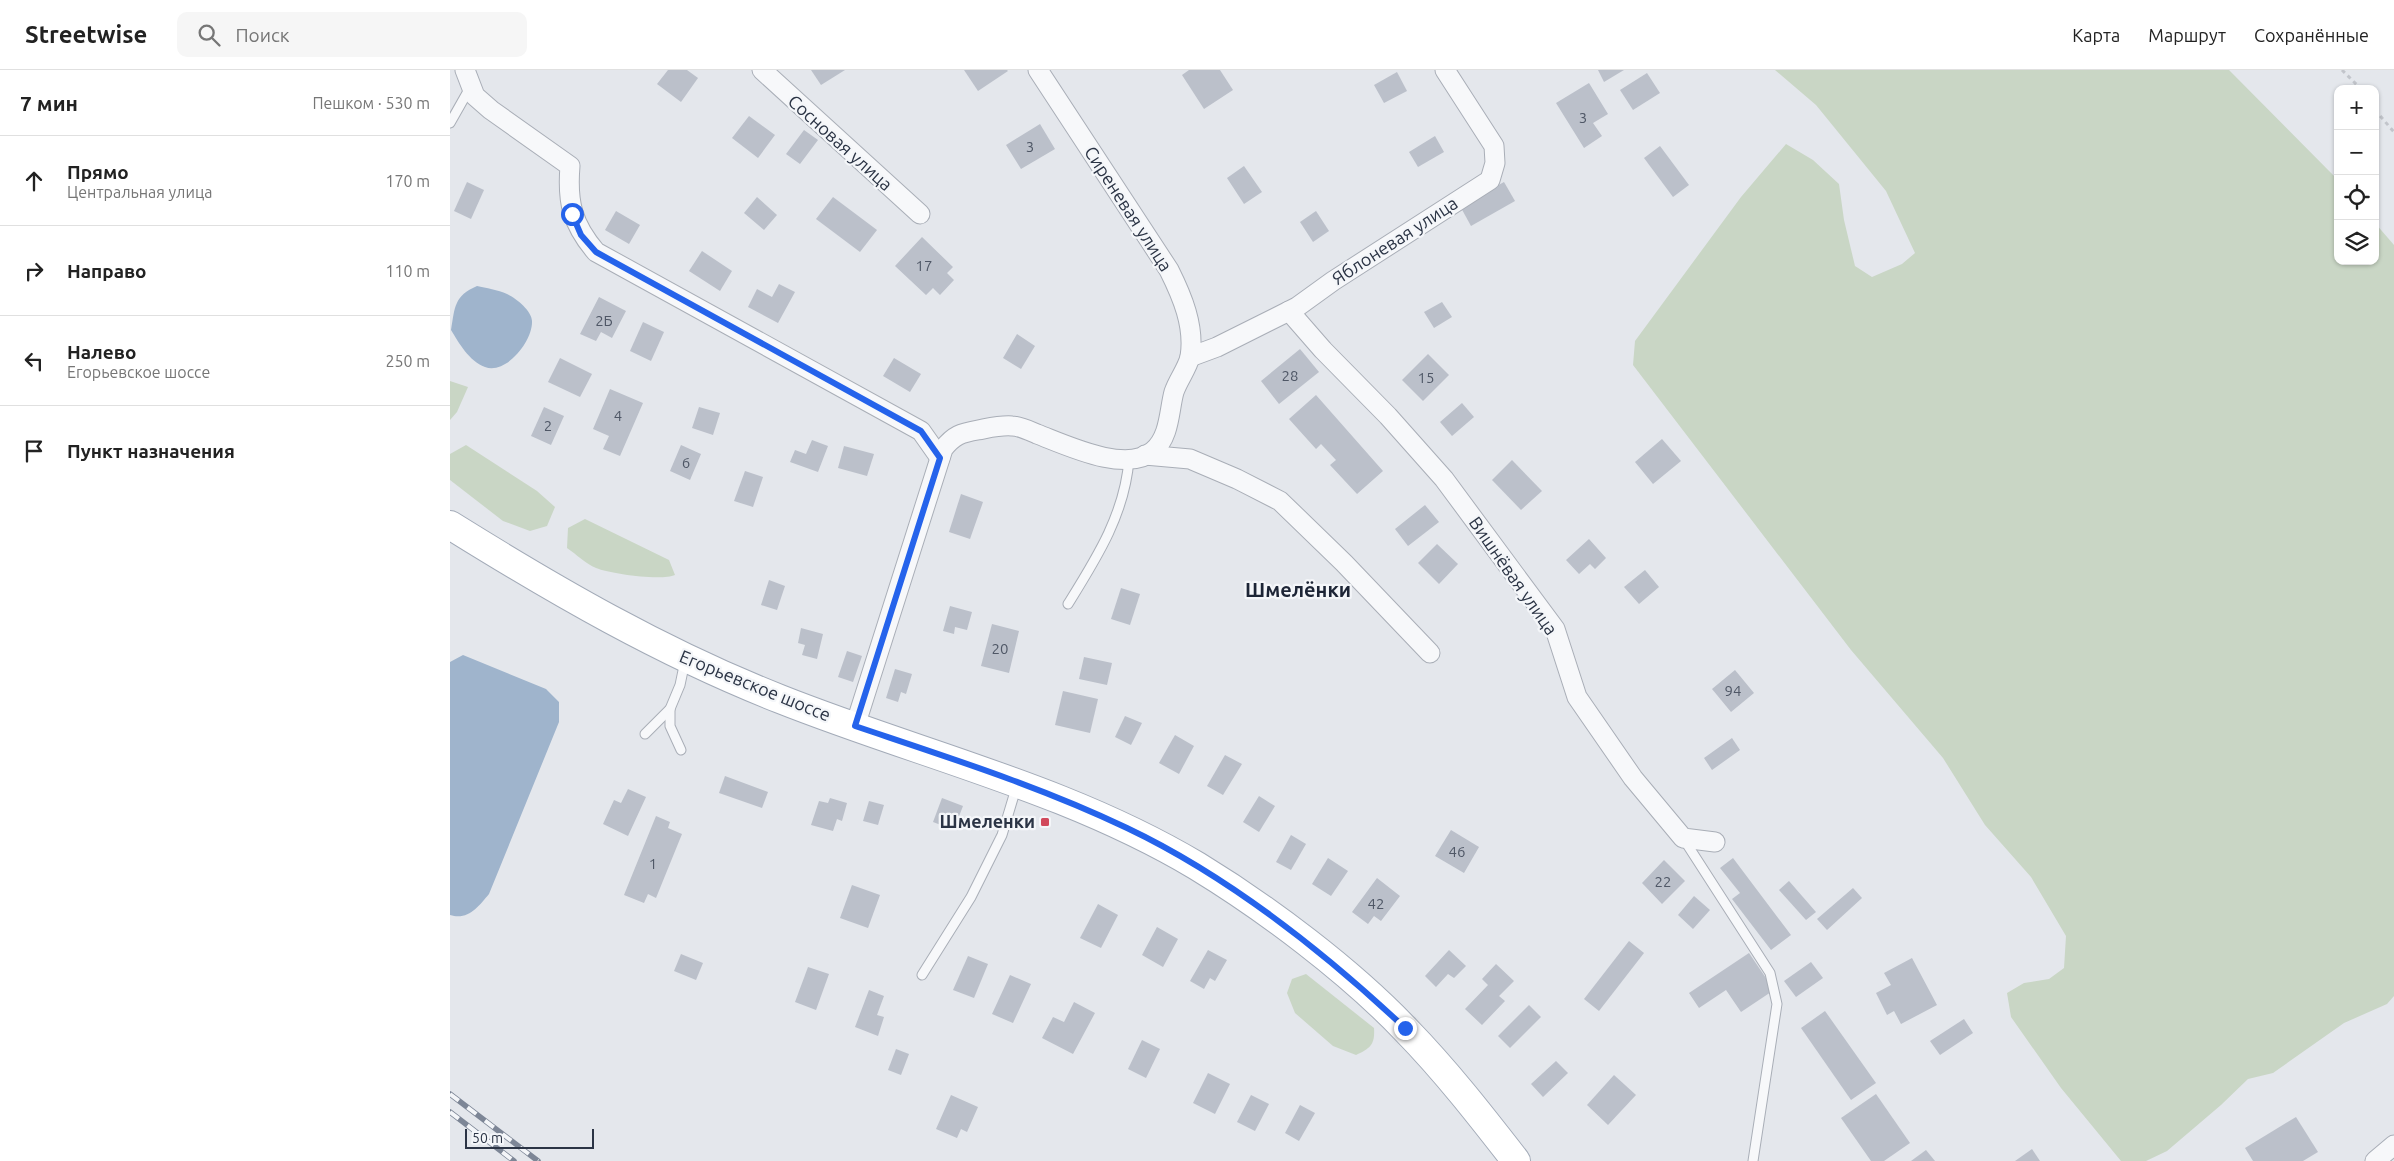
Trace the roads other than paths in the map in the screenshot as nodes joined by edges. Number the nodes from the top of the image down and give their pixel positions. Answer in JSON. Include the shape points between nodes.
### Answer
{"nodes":[{"id":1,"x":762,"y":70,"type":"edge"},
{"id":2,"x":1038,"y":70,"type":"edge"},
{"id":3,"x":1445,"y":70,"type":"edge"},
{"id":4,"x":468,"y":78,"type":"edge"},
{"id":5,"x":450,"y":123,"type":"edge"},
{"id":6,"x":920,"y":214,"type":"dead end"},
{"id":7,"x":1289,"y":311,"type":"junction"},
{"id":8,"x":1190,"y":357,"type":"junction"},
{"id":9,"x":1137,"y":457,"type":"junction"},
{"id":10,"x":940,"y":458,"type":"junction"},
{"id":11,"x":450,"y":525,"type":"edge"},
{"id":12,"x":1068,"y":604,"type":"dead end"},
{"id":13,"x":1430,"y":653,"type":"dead end"},
{"id":14,"x":685,"y":659,"type":"junction"},
{"id":15,"x":670,"y":708,"type":"junction"},
{"id":16,"x":855,"y":726,"type":"junction"},
{"id":17,"x":645,"y":734,"type":"dead end"},
{"id":18,"x":681,"y":750,"type":"dead end"},
{"id":19,"x":1018,"y":783,"type":"junction"},
{"id":20,"x":1683,"y":838,"type":"junction"},
{"id":21,"x":1715,"y":842,"type":"dead end"},
{"id":22,"x":922,"y":975,"type":"dead end"},
{"id":23,"x":2394,"y":1145,"type":"edge"},
{"id":24,"x":1516,"y":1161,"type":"edge"},
{"id":25,"x":1753,"y":1161,"type":"edge"},
{"id":26,"x":2375,"y":1161,"type":"edge"}],
"edges":[{"from":1,"to":6,"type":"street","name":"Сосновая улица"},
{"from":2,"to":8,"type":"street","name":"Сиреневая улица","via":[[1169,270],[1183,298],[1189,326]]},
{"from":3,"to":7,"type":"street","name":"Яблоневая улица","via":[[1494,146],[1496,163],[1490,180]]},
{"from":4,"to":5,"type":"lane"},
{"from":4,"to":10,"type":"street","via":[[475,96],[490,110],[570,166],[568,186],[572,214],[581,235],[596,252],[921,431]]},
{"from":7,"to":8,"type":"street","name":"Яблоневая улица","via":[[1218,347]]},
{"from":7,"to":20,"type":"street","name":"Вишнёвая улица","via":[[1444,479],[1555,629],[1577,697],[1632,778]]},
{"from":8,"to":9,"type":"street","via":[[1174,392],[1172,412],[1162,438],[1153,451]]},
{"from":9,"to":10,"type":"street","via":[[1119,460],[1013,426],[998,426],[954,436],[943,448]]},
{"from":9,"to":12,"type":"lane","via":[[1118,516]]},
{"from":9,"to":13,"type":"street","via":[[1190,459],[1280,501]]},
{"from":10,"to":16,"type":"street"},
{"from":11,"to":14,"type":"main road","name":"Егорьевское шоссе","via":[[544,583]]},
{"from":14,"to":15,"type":"lane","via":[[680,685]]},
{"from":14,"to":16,"type":"main road","name":"Егорьевское шоссе","via":[[782,700]]},
{"from":15,"to":17,"type":"lane"},
{"from":15,"to":18,"type":"lane","via":[[670,726]]},
{"from":16,"to":19,"type":"main road","name":"Егорьевское шоссе"},
{"from":19,"to":22,"type":"lane","via":[[1002,835],[971,897]]},
{"from":19,"to":24,"type":"main road","name":"Егорьевское шоссе","via":[[1129,829],[1198,867],[1327,959],[1405,1028],[1460,1089]]},
{"from":20,"to":21,"type":"street"},
{"from":20,"to":25,"type":"lane","via":[[1770,973],[1776,1004]]},
{"from":23,"to":26,"type":"street"}]}
